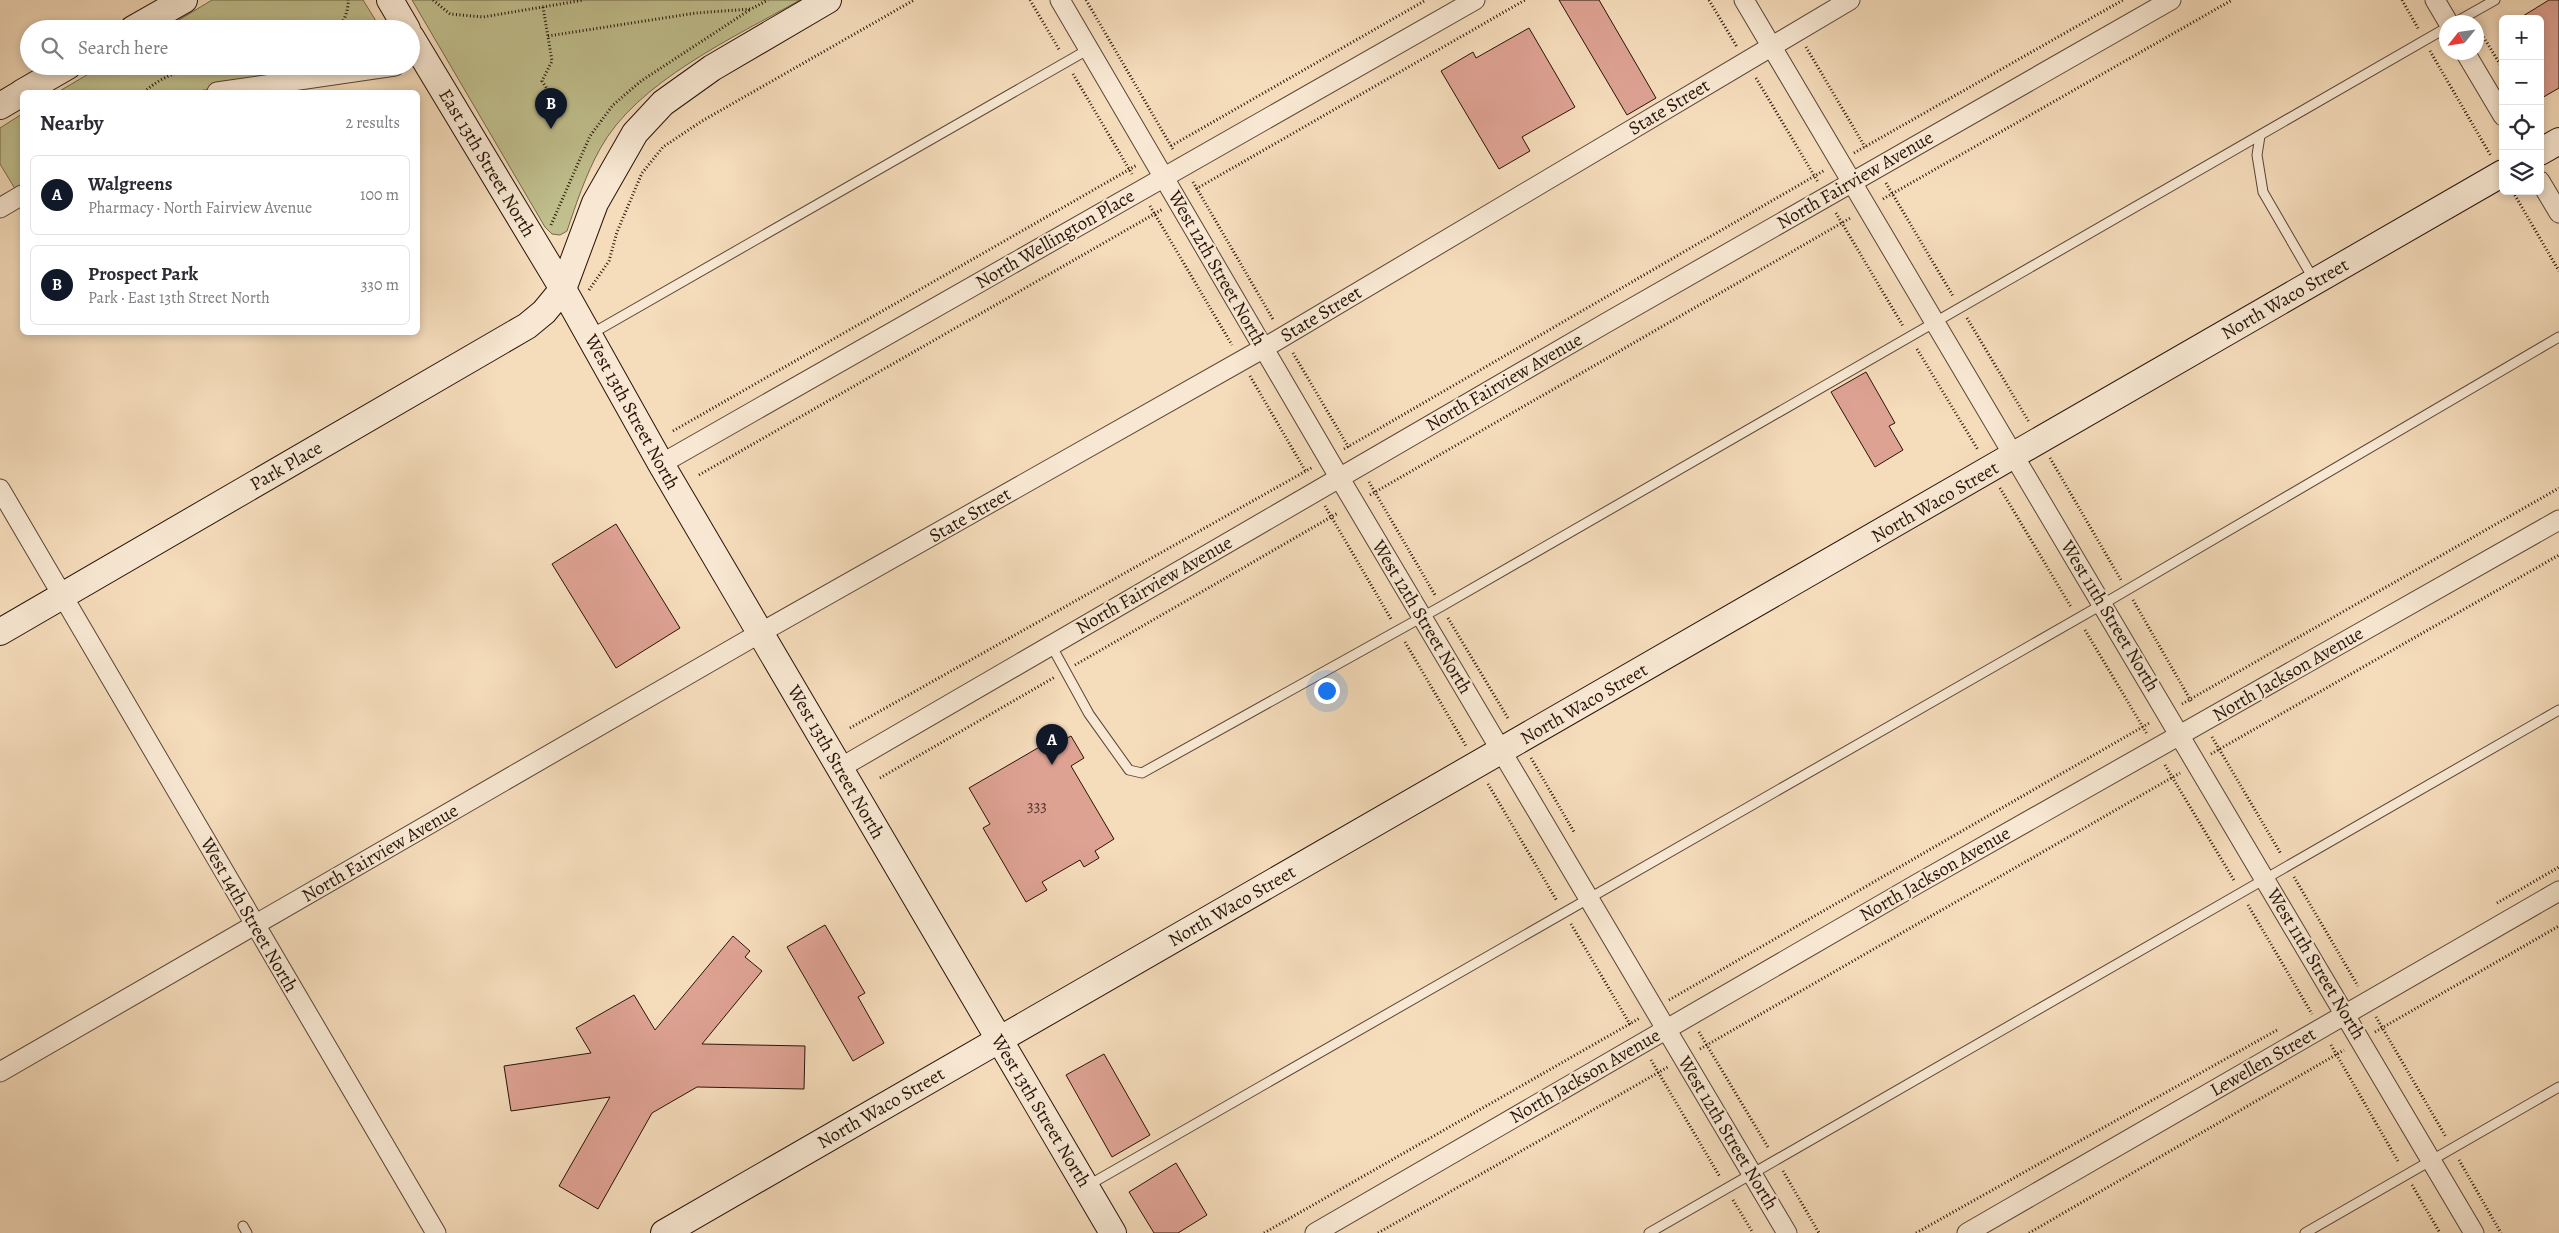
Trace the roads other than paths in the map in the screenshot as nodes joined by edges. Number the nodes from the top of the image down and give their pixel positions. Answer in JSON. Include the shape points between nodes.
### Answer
{"nodes":[{"id":1,"x":184,"y":0,"type":"edge"},
{"id":2,"x":390,"y":0,"type":"edge"},
{"id":3,"x":828,"y":0,"type":"edge"},
{"id":4,"x":1060,"y":0,"type":"edge"},
{"id":5,"x":1476,"y":0,"type":"edge"},
{"id":6,"x":1744,"y":0,"type":"edge"},
{"id":7,"x":1850,"y":0,"type":"edge"},
{"id":8,"x":2171,"y":0,"type":"edge"},
{"id":9,"x":2435,"y":0,"type":"edge"},
{"id":10,"x":2495,"y":0,"type":"edge"},
{"id":11,"x":2444,"y":15,"type":"edge"},
{"id":12,"x":2468,"y":15,"type":"edge"},
{"id":13,"x":144,"y":20,"type":"edge"},
{"id":14,"x":401,"y":20,"type":"edge"},
{"id":15,"x":2439,"y":32,"type":"edge"},
{"id":16,"x":1772,"y":46,"type":"junction"},
{"id":17,"x":1089,"y":49,"type":"junction"},
{"id":18,"x":2471,"y":60,"type":"edge"},
{"id":19,"x":420,"y":66,"type":"edge"},
{"id":20,"x":53,"y":75,"type":"edge"},
{"id":21,"x":333,"y":75,"type":"edge"},
{"id":22,"x":28,"y":90,"type":"edge"},
{"id":23,"x":231,"y":90,"type":"edge"},
{"id":24,"x":20,"y":95,"type":"edge"},
{"id":25,"x":0,"y":106,"type":"edge"},
{"id":26,"x":2499,"y":109,"type":"edge"},
{"id":27,"x":2260,"y":136,"type":"junction"},
{"id":28,"x":2559,"y":141,"type":"edge"},
{"id":29,"x":2543,"y":150,"type":"edge"},
{"id":30,"x":2499,"y":175,"type":"edge"},
{"id":31,"x":1164,"y":177,"type":"junction"},
{"id":32,"x":1853,"y":182,"type":"junction"},
{"id":33,"x":2544,"y":188,"type":"edge"},
{"id":34,"x":20,"y":196,"type":"edge"},
{"id":35,"x":0,"y":208,"type":"edge"},
{"id":36,"x":2559,"y":213,"type":"edge"},
{"id":37,"x":2315,"y":282,"type":"junction"},
{"id":38,"x":563,"y":289,"type":"junction"},
{"id":39,"x":1936,"y":322,"type":"junction"},
{"id":40,"x":589,"y":336,"type":"junction"},
{"id":41,"x":2559,"y":337,"type":"edge"},
{"id":42,"x":1264,"y":348,"type":"junction"},
{"id":43,"x":2016,"y":455,"type":"junction"},
{"id":44,"x":661,"y":464,"type":"junction"},
{"id":45,"x":1340,"y":477,"type":"junction"},
{"id":46,"x":0,"y":489,"type":"edge"},
{"id":47,"x":2559,"y":520,"type":"edge"},
{"id":48,"x":63,"y":596,"type":"junction"},
{"id":49,"x":2103,"y":604,"type":"junction"},
{"id":50,"x":1422,"y":617,"type":"junction"},
{"id":51,"x":0,"y":632,"type":"edge"},
{"id":52,"x":760,"y":633,"type":"junction"},
{"id":53,"x":1051,"y":646,"type":"junction"},
{"id":54,"x":2559,"y":710,"type":"edge"},
{"id":55,"x":2180,"y":734,"type":"junction"},
{"id":56,"x":1502,"y":751,"type":"junction"},
{"id":57,"x":840,"y":768,"type":"junction"},
{"id":58,"x":2266,"y":880,"type":"junction"},
{"id":59,"x":2559,"y":891,"type":"edge"},
{"id":60,"x":1588,"y":898,"type":"junction"},
{"id":61,"x":255,"y":925,"type":"junction"},
{"id":62,"x":2346,"y":1014,"type":"junction"},
{"id":63,"x":1666,"y":1029,"type":"junction"},
{"id":64,"x":999,"y":1040,"type":"junction"},
{"id":65,"x":0,"y":1072,"type":"edge"},
{"id":66,"x":2559,"y":1087,"type":"edge"},
{"id":67,"x":2432,"y":1161,"type":"junction"},
{"id":68,"x":1752,"y":1174,"type":"junction"},
{"id":69,"x":1086,"y":1187,"type":"junction"},
{"id":70,"x":436,"y":1233,"type":"edge"},
{"id":71,"x":664,"y":1233,"type":"edge"},
{"id":72,"x":1113,"y":1233,"type":"edge"},
{"id":73,"x":1315,"y":1233,"type":"edge"},
{"id":74,"x":1650,"y":1233,"type":"edge"},
{"id":75,"x":1787,"y":1233,"type":"edge"},
{"id":76,"x":1967,"y":1233,"type":"edge"},
{"id":77,"x":2305,"y":1233,"type":"edge"},
{"id":78,"x":2474,"y":1233,"type":"edge"}],
"edges":[{"from":1,"to":13,"type":"street","via":[[155,11]]},
{"from":2,"to":14,"type":"street"},
{"from":3,"to":38,"type":"street","name":"Park Place","via":[[712,68],[663,103],[635,133],[595,203]]},
{"from":4,"to":17,"type":"street","name":"West 12th Street North"},
{"from":5,"to":31,"type":"street","name":"North Wellington Place"},
{"from":6,"to":16,"type":"street","name":"West 11th Street North"},
{"from":7,"to":16,"type":"street","name":"State Street"},
{"from":8,"to":32,"type":"street","name":"North Fairview Avenue"},
{"from":9,"to":11,"type":"street"},
{"from":10,"to":12,"type":"lane"},
{"from":15,"to":27,"type":"lane"},
{"from":16,"to":32,"type":"street","name":"West 11th Street North"},
{"from":16,"to":42,"type":"street","name":"State Street"},
{"from":17,"to":31,"type":"street","name":"West 12th Street North"},
{"from":17,"to":40,"type":"lane"},
{"from":18,"to":26,"type":"street"},
{"from":19,"to":38,"type":"street","name":"East 13th Street North"},
{"from":20,"to":22,"type":"street"},
{"from":21,"to":23,"type":"street"},
{"from":24,"to":25,"type":"street"},
{"from":27,"to":37,"type":"lane","via":[[2257,155],[2263,192]]},
{"from":27,"to":39,"type":"lane"},
{"from":28,"to":29,"type":"street"},
{"from":30,"to":37,"type":"street","name":"North Waco Street"},
{"from":31,"to":42,"type":"street","name":"West 12th Street North"},
{"from":31,"to":44,"type":"street","name":"North Wellington Place"},
{"from":32,"to":39,"type":"street","name":"West 11th Street North"},
{"from":32,"to":45,"type":"street","name":"North Fairview Avenue"},
{"from":33,"to":36,"type":"street"},
{"from":34,"to":35,"type":"street"},
{"from":37,"to":43,"type":"street","name":"North Waco Street"},
{"from":38,"to":40,"type":"street","name":"West 13th Street North"},
{"from":38,"to":48,"type":"street","name":"Park Place","via":[[527,326]]},
{"from":39,"to":43,"type":"street","name":"West 11th Street North"},
{"from":39,"to":50,"type":"lane"},
{"from":40,"to":44,"type":"street","name":"West 13th Street North"},
{"from":41,"to":49,"type":"lane"},
{"from":42,"to":45,"type":"street","name":"West 12th Street North"},
{"from":42,"to":52,"type":"street","name":"State Street"},
{"from":43,"to":49,"type":"street","name":"West 11th Street North"},
{"from":43,"to":56,"type":"street","name":"North Waco Street"},
{"from":44,"to":52,"type":"street","name":"West 13th Street North"},
{"from":45,"to":50,"type":"street","name":"West 12th Street North"},
{"from":45,"to":53,"type":"street","name":"North Fairview Avenue"},
{"from":46,"to":48,"type":"street","name":"West 14th Street North"},
{"from":47,"to":55,"type":"street","name":"North Jackson Avenue"},
{"from":48,"to":51,"type":"street","name":"Park Place"},
{"from":48,"to":61,"type":"street","name":"West 14th Street North"},
{"from":49,"to":55,"type":"street","name":"West 11th Street North"},
{"from":49,"to":60,"type":"lane"},
{"from":50,"to":53,"type":"lane","via":[[1142,773],[1129,770],[1089,714]]},
{"from":50,"to":56,"type":"street","name":"West 12th Street North"},
{"from":52,"to":57,"type":"street","name":"West 13th Street North"},
{"from":52,"to":61,"type":"street","name":"North Fairview Avenue"},
{"from":53,"to":57,"type":"street","name":"North Fairview Avenue"},
{"from":54,"to":58,"type":"lane"},
{"from":55,"to":58,"type":"street","name":"West 11th Street North"},
{"from":55,"to":63,"type":"street","name":"North Jackson Avenue"},
{"from":56,"to":60,"type":"street","name":"West 12th Street North"},
{"from":56,"to":64,"type":"street","name":"North Waco Street"},
{"from":57,"to":64,"type":"street","name":"West 13th Street North"},
{"from":58,"to":62,"type":"street","name":"West 11th Street North"},
{"from":58,"to":68,"type":"lane"},
{"from":59,"to":62,"type":"street","name":"Lewellen Street"},
{"from":60,"to":63,"type":"street","name":"West 12th Street North"},
{"from":60,"to":69,"type":"lane"},
{"from":61,"to":65,"type":"street","name":"North Fairview Avenue"},
{"from":61,"to":70,"type":"street","name":"West 14th Street North"},
{"from":62,"to":67,"type":"street","name":"West 11th Street North"},
{"from":62,"to":76,"type":"street","name":"Lewellen Street"},
{"from":63,"to":68,"type":"street","name":"West 12th Street North"},
{"from":63,"to":73,"type":"street","name":"North Jackson Avenue"},
{"from":64,"to":69,"type":"street","name":"West 13th Street North"},
{"from":64,"to":71,"type":"street","name":"North Waco Street"},
{"from":66,"to":67,"type":"lane"},
{"from":67,"to":77,"type":"lane"},
{"from":67,"to":78,"type":"street","name":"West 11th Street North"},
{"from":68,"to":74,"type":"lane"},
{"from":68,"to":75,"type":"street","name":"West 12th Street North"},
{"from":69,"to":72,"type":"street","name":"West 13th Street North"}]}
